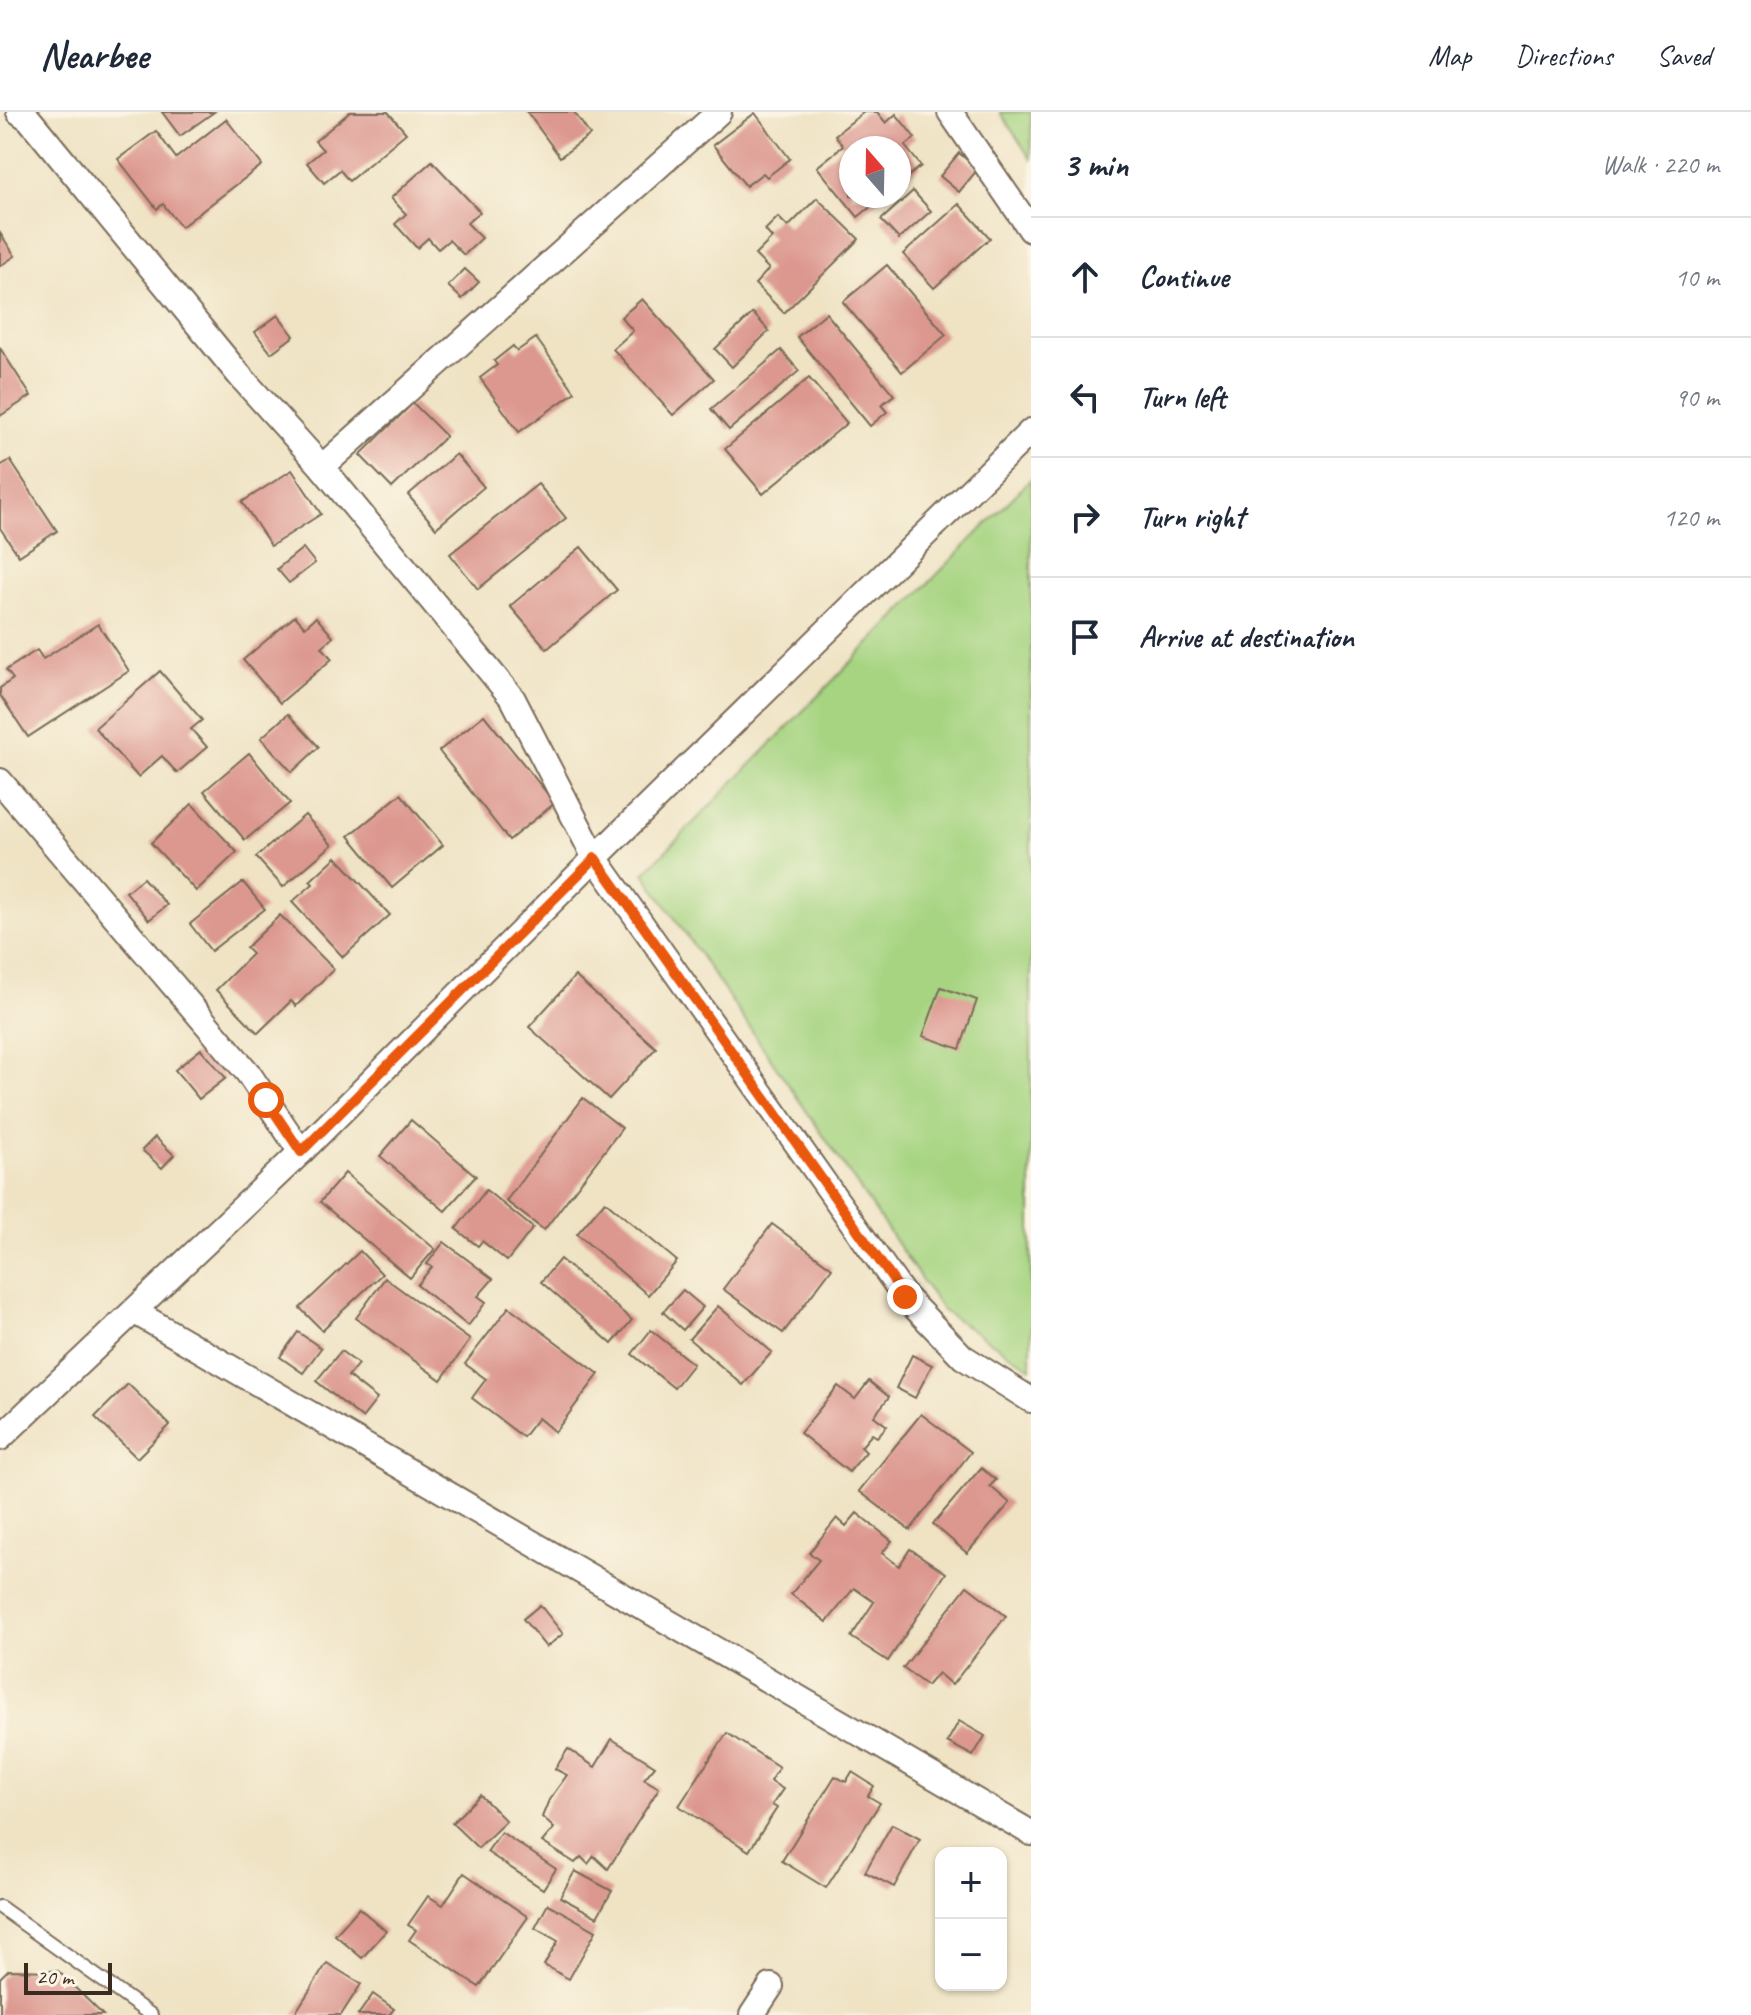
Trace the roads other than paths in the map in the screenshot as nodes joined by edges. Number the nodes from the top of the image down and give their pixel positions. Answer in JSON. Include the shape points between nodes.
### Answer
{"nodes":[{"id":1,"x":19,"y":112,"type":"edge"},
{"id":2,"x":719,"y":112,"type":"edge"},
{"id":3,"x":950,"y":112,"type":"edge"},
{"id":4,"x":1031,"y":230,"type":"edge"},
{"id":5,"x":1031,"y":431,"type":"edge"},
{"id":6,"x":322,"y":467,"type":"junction"},
{"id":7,"x":0,"y":781,"type":"edge"},
{"id":8,"x":595,"y":858,"type":"junction"},
{"id":9,"x":301,"y":1152,"type":"junction"},
{"id":10,"x":135,"y":1312,"type":"junction"},
{"id":11,"x":1031,"y":1400,"type":"edge"},
{"id":12,"x":0,"y":1438,"type":"edge"},
{"id":13,"x":1031,"y":1833,"type":"edge"},
{"id":14,"x":0,"y":1907,"type":"edge"},
{"id":15,"x":771,"y":1986,"type":"dead end"},
{"id":16,"x":151,"y":2015,"type":"edge"},
{"id":17,"x":752,"y":2015,"type":"edge"}],
"edges":[{"from":1,"to":6,"type":"street"},
{"from":2,"to":6,"type":"street"},
{"from":3,"to":4,"type":"street"},
{"from":5,"to":8,"type":"street"},
{"from":6,"to":8,"type":"street","via":[[513,699]]},
{"from":7,"to":9,"type":"street","via":[[248,1073]]},
{"from":8,"to":9,"type":"street"},
{"from":8,"to":11,"type":"street","via":[[905,1297],[963,1357]]},
{"from":9,"to":10,"type":"street"},
{"from":10,"to":12,"type":"street"},
{"from":10,"to":13,"type":"street"},
{"from":14,"to":16,"type":"lane"},
{"from":15,"to":17,"type":"street"}]}
